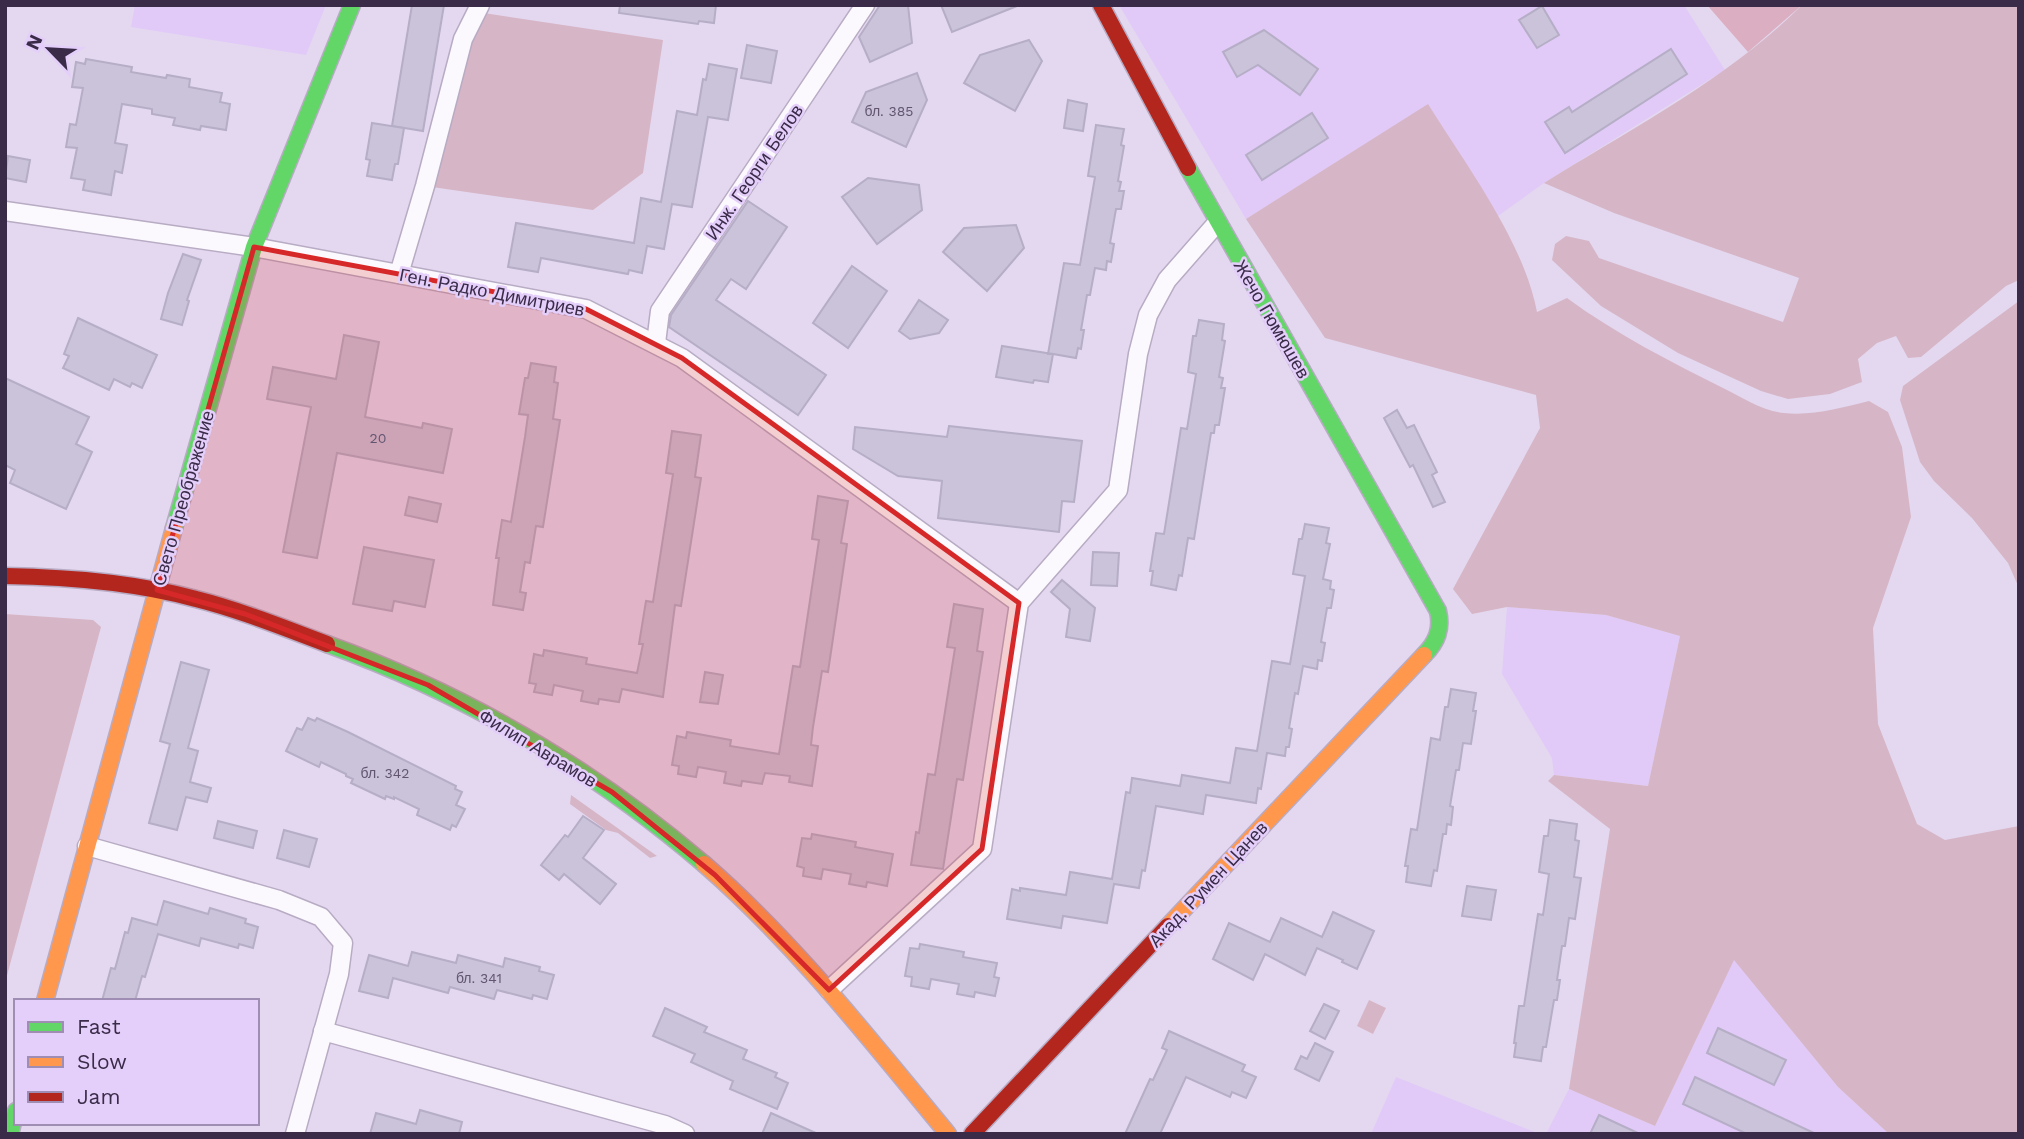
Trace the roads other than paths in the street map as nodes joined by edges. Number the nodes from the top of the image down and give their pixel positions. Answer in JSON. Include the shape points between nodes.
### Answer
{"nodes":[{"id":1,"x":352,"y":5,"type":"edge"},
{"id":2,"x":480,"y":5,"type":"edge"},
{"id":3,"x":865,"y":5,"type":"edge"},
{"id":4,"x":1101,"y":5,"type":"edge"},
{"id":5,"x":5,"y":211,"type":"edge"},
{"id":6,"x":1217,"y":223,"type":"junction"},
{"id":7,"x":254,"y":247,"type":"junction"},
{"id":8,"x":399,"y":274,"type":"junction"},
{"id":9,"x":656,"y":343,"type":"junction"},
{"id":10,"x":5,"y":576,"type":"edge"},
{"id":11,"x":157,"y":590,"type":"junction"},
{"id":12,"x":1020,"y":603,"type":"junction"},
{"id":13,"x":1440,"y":632,"type":"joint"},
{"id":14,"x":87,"y":846,"type":"junction"},
{"id":15,"x":829,"y":990,"type":"junction"},
{"id":16,"x":46,"y":999,"type":"edge"},
{"id":17,"x":323,"y":1031,"type":"junction"},
{"id":18,"x":295,"y":1134,"type":"edge"},
{"id":19,"x":685,"y":1134,"type":"edge"},
{"id":20,"x":948,"y":1134,"type":"edge"},
{"id":21,"x":972,"y":1134,"type":"edge"}],
"edges":[{"from":1,"to":7,"type":"street","name":"Свето Преображение"},
{"from":2,"to":8,"type":"street","via":[[463,39]]},
{"from":3,"to":9,"type":"street","name":"Инж. Георги Белов","via":[[660,311]]},
{"from":4,"to":6,"type":"street","name":"Жечо Гюмюшев"},
{"from":5,"to":7,"type":"street","name":"Ген. Радко Димитриев"},
{"from":6,"to":12,"type":"street","via":[[1167,280],[1148,315],[1118,490]]},
{"from":6,"to":13,"type":"street","name":"Жечо Гюмюшев","via":[[1438,611]]},
{"from":7,"to":8,"type":"street","name":"Ген. Радко Димитриев"},
{"from":7,"to":11,"type":"street","name":"Свето Преображение"},
{"from":8,"to":9,"type":"street","name":"Ген. Радко Димитриев","via":[[586,309]]},
{"from":9,"to":12,"type":"street","name":"Ген. Радко Димитриев"},
{"from":10,"to":11,"type":"street","name":"Филип Аврамов","via":[[50,576]]},
{"from":11,"to":14,"type":"street","name":"Свето Преображение"},
{"from":11,"to":15,"type":"street","name":"Филип Аврамов","via":[[339,646],[428,685],[520,735],[612,792],[683,846],[752,909]]},
{"from":12,"to":15,"type":"street","via":[[982,849]]},
{"from":13,"to":21,"type":"street","name":"Акад. Румен Цанев","via":[[1430,649]]},
{"from":14,"to":16,"type":"street","name":"Свето Преображение"},
{"from":14,"to":17,"type":"street","via":[[279,900],[321,917],[343,943],[340,974]]},
{"from":15,"to":20,"type":"street","name":"Филип Аврамов"},
{"from":17,"to":18,"type":"street"},
{"from":17,"to":19,"type":"street"}]}
